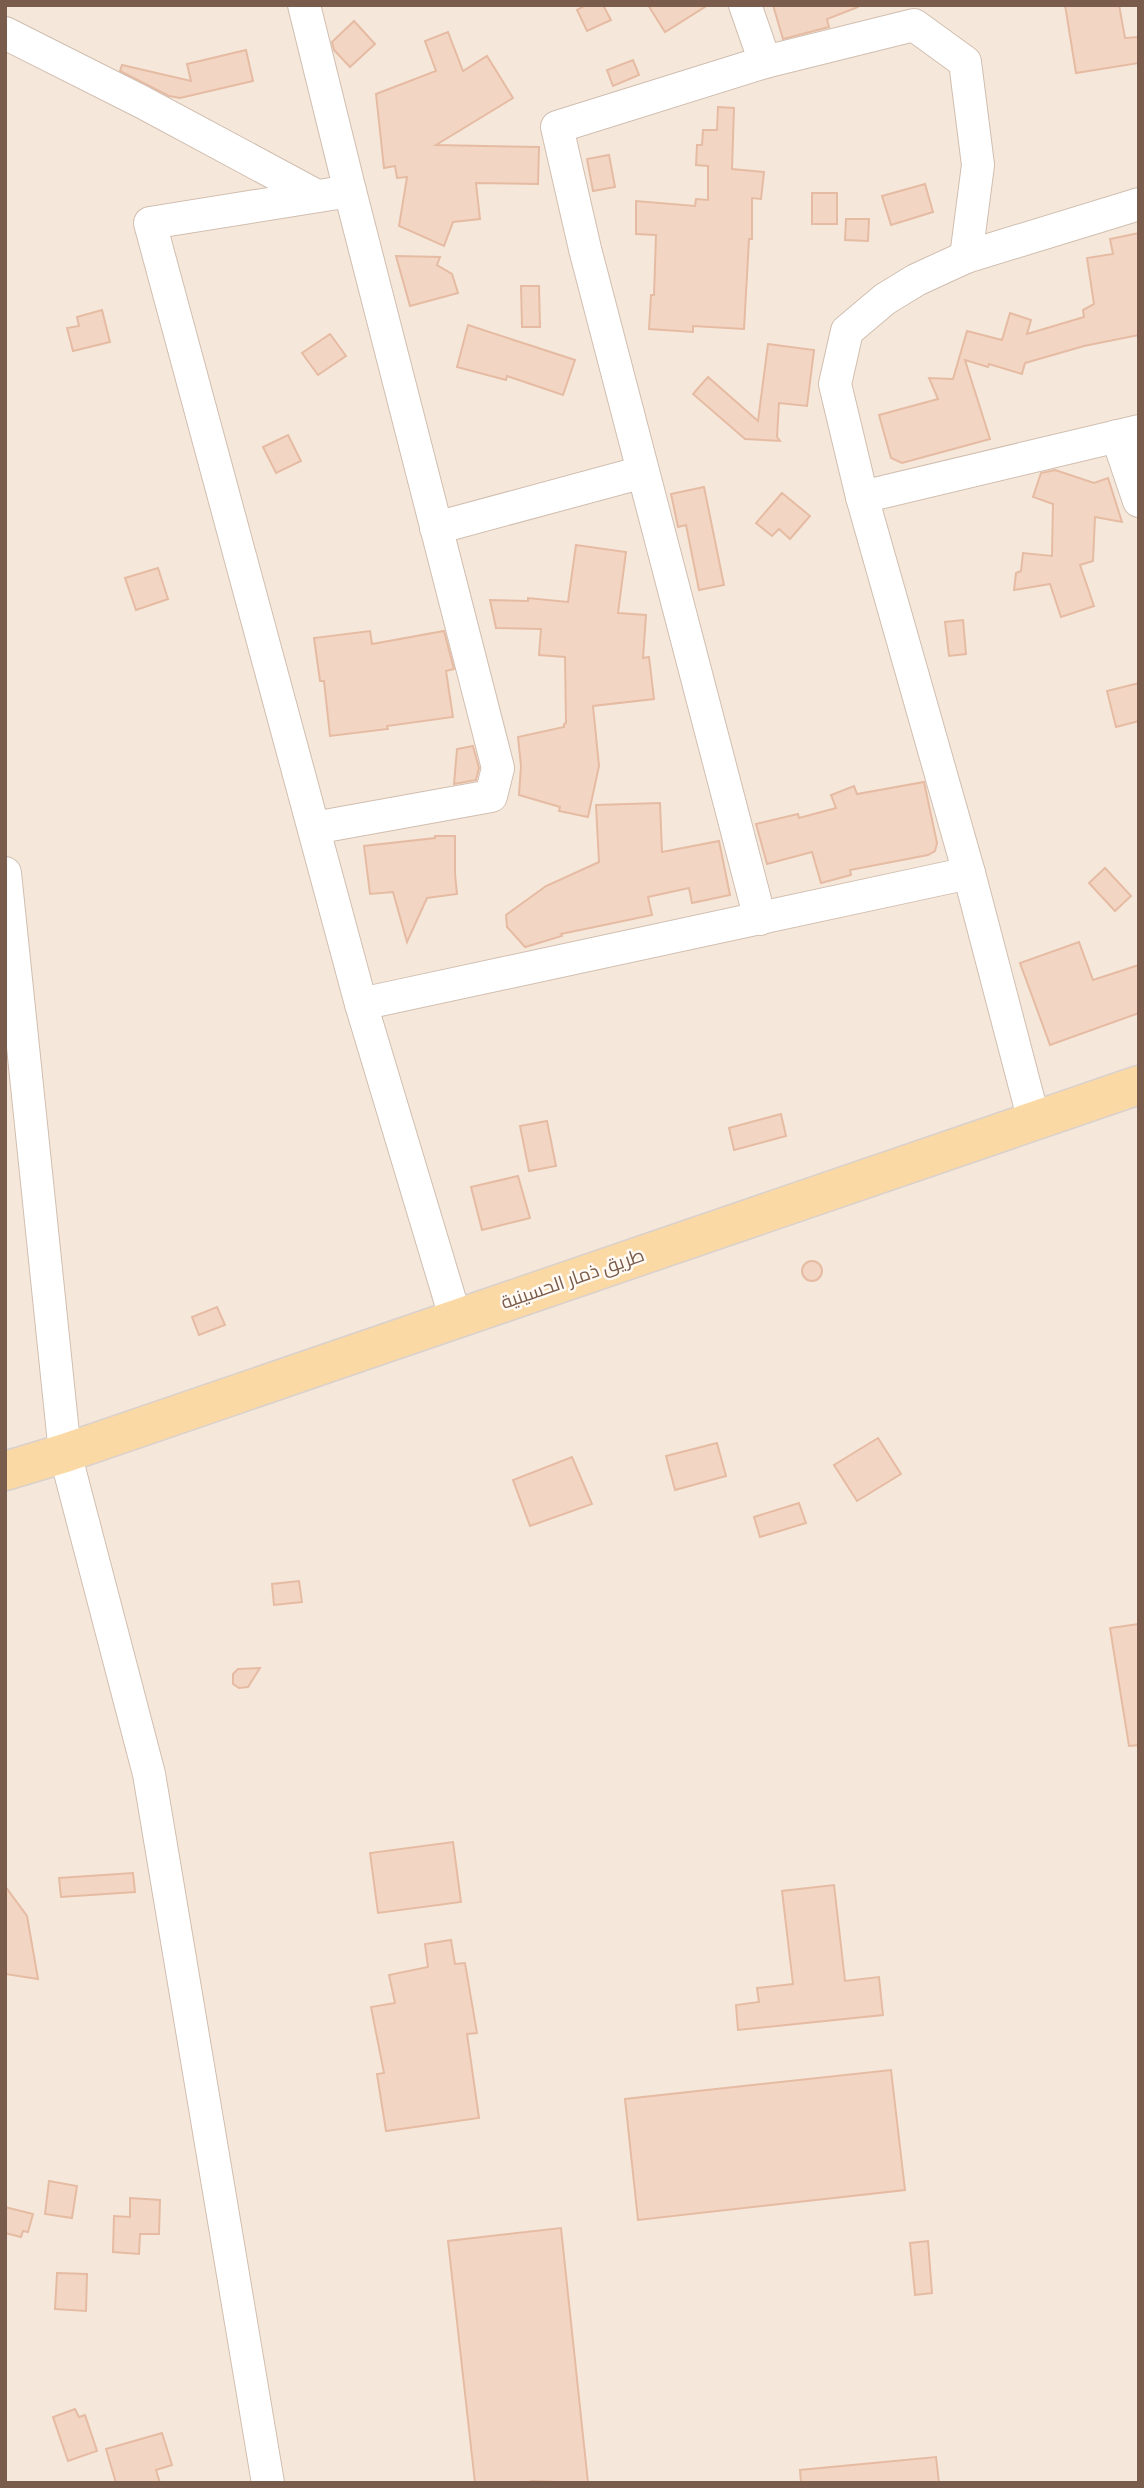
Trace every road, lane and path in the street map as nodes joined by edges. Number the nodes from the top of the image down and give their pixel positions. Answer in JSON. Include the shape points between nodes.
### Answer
{"nodes":[{"id":1,"x":304,"y":5,"type":"edge"},
{"id":2,"x":745,"y":5,"type":"edge"},
{"id":3,"x":5,"y":33,"type":"edge"},
{"id":4,"x":765,"y":62,"type":"junction"},
{"id":5,"x":350,"y":191,"type":"junction"},
{"id":6,"x":317,"y":196,"type":"junction"},
{"id":7,"x":1139,"y":204,"type":"edge"},
{"id":8,"x":966,"y":257,"type":"junction"},
{"id":9,"x":1128,"y":434,"type":"edge"},
{"id":10,"x":643,"y":472,"type":"junction"},
{"id":11,"x":862,"y":497,"type":"junction"},
{"id":12,"x":1139,"y":501,"type":"edge"},
{"id":13,"x":436,"y":528,"type":"junction"},
{"id":14,"x":314,"y":828,"type":"junction"},
{"id":15,"x":5,"y":873,"type":"edge"},
{"id":16,"x":969,"y":873,"type":"junction"},
{"id":17,"x":760,"y":919,"type":"junction"},
{"id":18,"x":361,"y":1004,"type":"junction"},
{"id":19,"x":1133,"y":1092,"type":"edge"},
{"id":20,"x":1034,"y":1121,"type":"junction"},
{"id":21,"x":456,"y":1320,"type":"junction"},
{"id":22,"x":65,"y":1453,"type":"junction"},
{"id":23,"x":5,"y":1471,"type":"edge"},
{"id":24,"x":268,"y":2483,"type":"edge"}],
"edges":[{"from":1,"to":5,"type":"street"},
{"from":2,"to":4,"type":"street"},
{"from":3,"to":6,"type":"street"},
{"from":4,"to":8,"type":"street","via":[[914,25],[965,62],[978,165]]},
{"from":4,"to":10,"type":"street","via":[[557,127]]},
{"from":5,"to":6,"type":"street"},
{"from":5,"to":13,"type":"street"},
{"from":6,"to":14,"type":"street","via":[[150,223]]},
{"from":7,"to":8,"type":"street"},
{"from":8,"to":11,"type":"street","via":[[885,299],[847,331],[835,384]]},
{"from":9,"to":11,"type":"street"},
{"from":9,"to":12,"type":"street"},
{"from":10,"to":13,"type":"street"},
{"from":10,"to":17,"type":"street"},
{"from":11,"to":16,"type":"street"},
{"from":13,"to":14,"type":"street","via":[[498,768],[491,796]]},
{"from":14,"to":18,"type":"street"},
{"from":15,"to":22,"type":"street"},
{"from":16,"to":17,"type":"street"},
{"from":16,"to":20,"type":"street"},
{"from":17,"to":18,"type":"street"},
{"from":18,"to":21,"type":"street"},
{"from":19,"to":20,"type":"main road","name":"طريق ذمار الحسينية"},
{"from":20,"to":21,"type":"main road","name":"طريق ذمار الحسينية"},
{"from":21,"to":22,"type":"main road","name":"طريق ذمار الحسينية"},
{"from":22,"to":23,"type":"main road","name":"طريق ذمار الحسينية"},
{"from":22,"to":24,"type":"street","via":[[149,1774]]}]}
